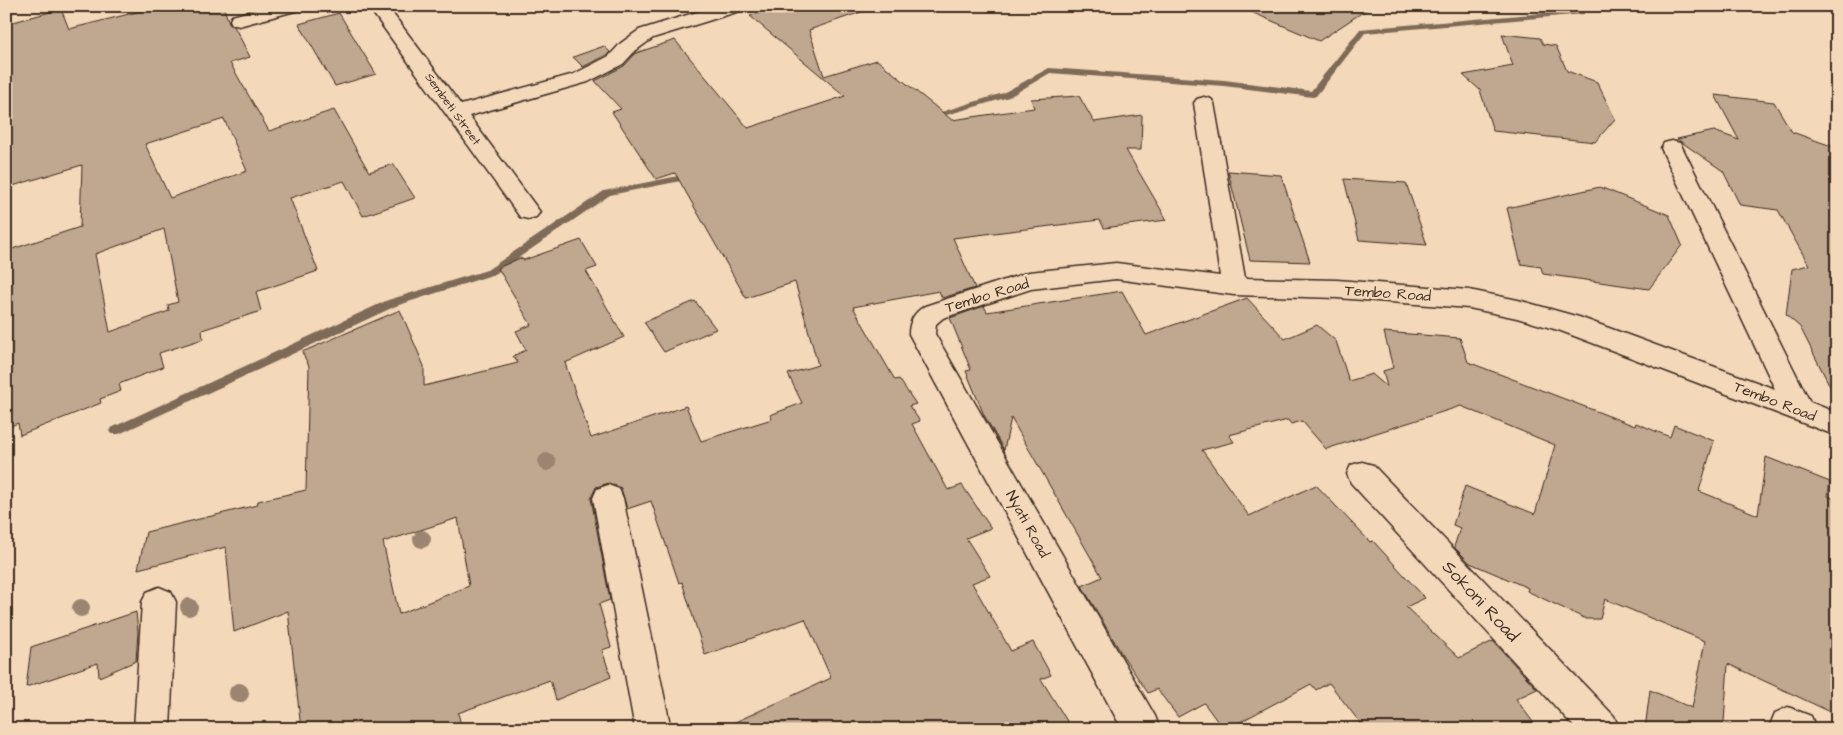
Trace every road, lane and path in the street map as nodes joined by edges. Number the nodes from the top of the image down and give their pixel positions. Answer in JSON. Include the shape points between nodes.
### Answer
{"nodes":[{"id":1,"x":292,"y":6,"type":"edge"},
{"id":2,"x":377,"y":6,"type":"edge"},
{"id":3,"x":736,"y":6,"type":"edge"},
{"id":4,"x":239,"y":20,"type":"dead end"},
{"id":5,"x":1204,"y":103,"type":"dead end"},
{"id":6,"x":456,"y":113,"type":"junction"},
{"id":7,"x":1672,"y":148,"type":"dead end"},
{"id":8,"x":528,"y":212,"type":"dead end"},
{"id":9,"x":1234,"y":286,"type":"junction"},
{"id":10,"x":925,"y":318,"type":"joint"},
{"id":11,"x":1799,"y":409,"type":"junction"},
{"id":12,"x":1837,"y":426,"type":"edge"},
{"id":13,"x":1362,"y":474,"type":"dead end"},
{"id":14,"x":608,"y":498,"type":"dead end"},
{"id":15,"x":159,"y":602,"type":"dead end"},
{"id":16,"x":152,"y":729,"type":"edge"},
{"id":17,"x":653,"y":729,"type":"edge"},
{"id":18,"x":1142,"y":729,"type":"edge"},
{"id":19,"x":1601,"y":729,"type":"edge"}],
"edges":[{"from":1,"to":4,"type":"street"},
{"from":2,"to":6,"type":"street","name":"Sembeti Street"},
{"from":3,"to":6,"type":"street","via":[[646,34],[628,46],[616,60],[581,78]]},
{"from":5,"to":9,"type":"street"},
{"from":6,"to":8,"type":"street","name":"Sembeti Street"},
{"from":7,"to":11,"type":"street"},
{"from":9,"to":10,"type":"street","name":"Tembo Road","via":[[1116,271],[1029,281],[947,307]]},
{"from":9,"to":11,"type":"street","name":"Tembo Road","via":[[1460,298],[1518,309],[1570,324]]},
{"from":10,"to":18,"type":"street","name":"Nyati Road","via":[[922,334]]},
{"from":11,"to":12,"type":"street","name":"Tembo Road"},
{"from":13,"to":19,"type":"street","name":"Sokoni Road"},
{"from":14,"to":17,"type":"street"},
{"from":15,"to":16,"type":"street"}]}
